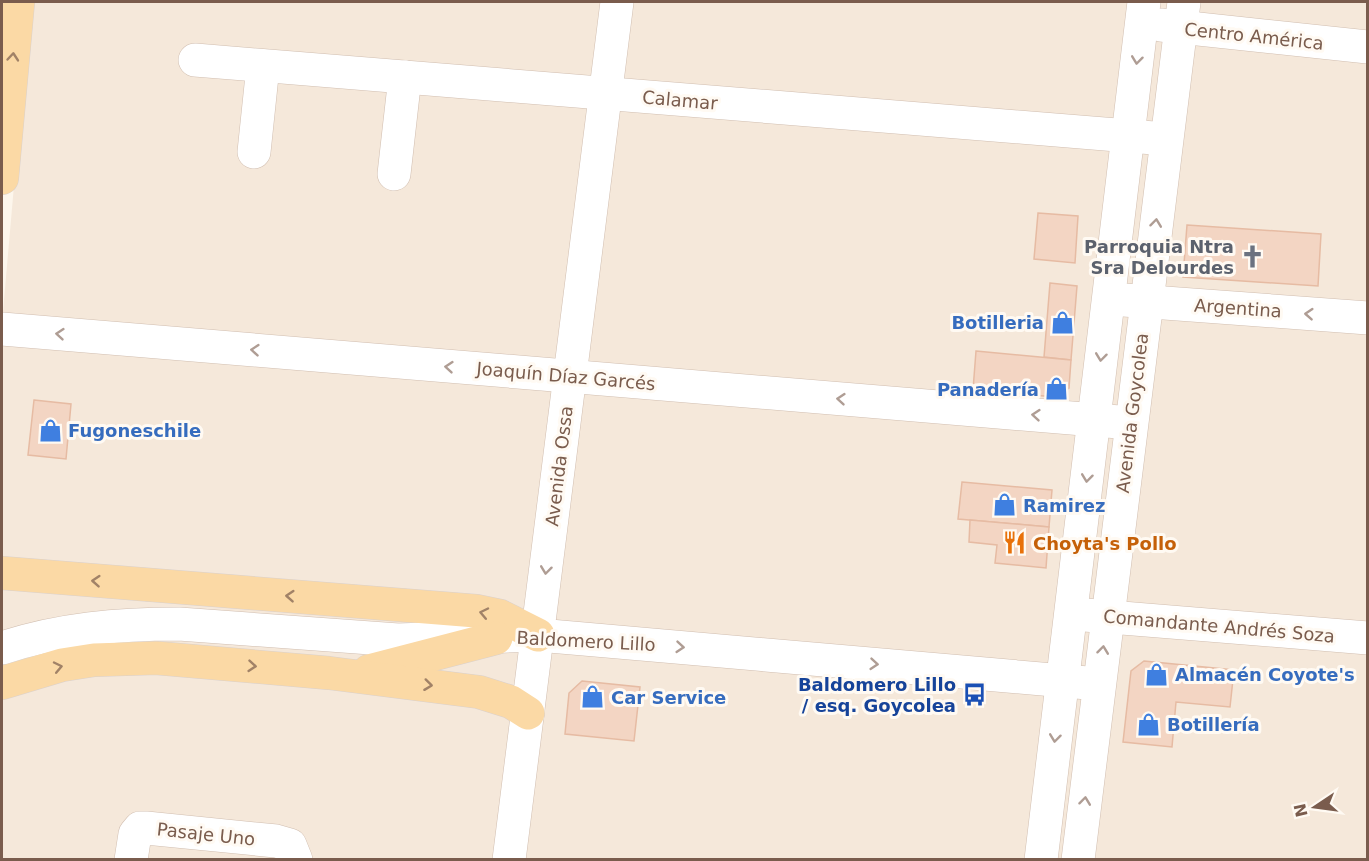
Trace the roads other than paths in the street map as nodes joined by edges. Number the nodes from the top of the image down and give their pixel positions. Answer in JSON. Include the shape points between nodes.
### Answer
{"nodes":[{"id":1,"x":18,"y":2,"type":"edge"},
{"id":2,"x":616,"y":2,"type":"edge"},
{"id":3,"x":1143,"y":11,"type":"edge"},
{"id":4,"x":1182,"y":15,"type":"edge"},
{"id":5,"x":1368,"y":47,"type":"edge"},
{"id":6,"x":195,"y":60,"type":"dead end"},
{"id":7,"x":262,"y":66,"type":"junction"},
{"id":8,"x":405,"y":77,"type":"junction"},
{"id":9,"x":606,"y":94,"type":"junction"},
{"id":10,"x":1128,"y":136,"type":"junction"},
{"id":11,"x":1166,"y":140,"type":"junction"},
{"id":12,"x":254,"y":152,"type":"dead end"},
{"id":13,"x":393,"y":174,"type":"dead end"},
{"id":14,"x":2,"y":178,"type":"edge"},
{"id":15,"x":1108,"y":299,"type":"junction"},
{"id":16,"x":1146,"y":302,"type":"junction"},
{"id":17,"x":1368,"y":318,"type":"edge"},
{"id":18,"x":2,"y":329,"type":"edge"},
{"id":19,"x":570,"y":376,"type":"junction"},
{"id":20,"x":1094,"y":420,"type":"junction"},
{"id":21,"x":1131,"y":423,"type":"junction"},
{"id":22,"x":2,"y":573,"type":"edge"},
{"id":23,"x":1070,"y":614,"type":"junction"},
{"id":24,"x":1107,"y":617,"type":"junction"},
{"id":25,"x":538,"y":635,"type":"junction"},
{"id":26,"x":496,"y":638,"type":"junction"},
{"id":27,"x":1368,"y":638,"type":"edge"},
{"id":28,"x":2,"y":648,"type":"edge"},
{"id":29,"x":328,"y":673,"type":"junction"},
{"id":30,"x":1062,"y":680,"type":"junction"},
{"id":31,"x":2,"y":683,"type":"edge"},
{"id":32,"x":1099,"y":684,"type":"junction"},
{"id":33,"x":528,"y":713,"type":"junction"},
{"id":34,"x":131,"y":860,"type":"edge"},
{"id":35,"x":296,"y":860,"type":"edge"},
{"id":36,"x":509,"y":860,"type":"edge"},
{"id":37,"x":1041,"y":860,"type":"edge"},
{"id":38,"x":1078,"y":860,"type":"edge"}],
"edges":[{"from":14,"to":1,"type":"main road","one_way":true},
{"from":2,"to":9,"type":"street","name":"Avenida Ossa"},
{"from":3,"to":4,"type":"street","name":"Centro América"},
{"from":3,"to":10,"type":"street","name":"Avenida Goycolea","one_way":true},
{"from":4,"to":5,"type":"street","name":"Centro América"},
{"from":4,"to":11,"type":"street","name":"Avenida Goycolea"},
{"from":6,"to":7,"type":"street","name":"Calamar"},
{"from":7,"to":8,"type":"street","name":"Calamar"},
{"from":7,"to":12,"type":"street"},
{"from":8,"to":9,"type":"street","name":"Calamar"},
{"from":8,"to":13,"type":"street"},
{"from":9,"to":10,"type":"street","name":"Calamar"},
{"from":9,"to":19,"type":"street","name":"Avenida Ossa"},
{"from":10,"to":11,"type":"street","name":"Calamar"},
{"from":10,"to":15,"type":"street","name":"Avenida Goycolea"},
{"from":16,"to":11,"type":"street","name":"Avenida Goycolea","one_way":true},
{"from":15,"to":16,"type":"street","name":"Argentina"},
{"from":15,"to":20,"type":"street","name":"Avenida Goycolea","one_way":true},
{"from":17,"to":16,"type":"street","name":"Argentina","one_way":true},
{"from":16,"to":21,"type":"street","name":"Avenida Goycolea"},
{"from":19,"to":18,"type":"street","name":"Joaquín Díaz Garcés","one_way":true},
{"from":20,"to":19,"type":"street","name":"Joaquín Díaz Garcés","one_way":true},
{"from":19,"to":25,"type":"street","name":"Avenida Ossa","one_way":true},
{"from":20,"to":21,"type":"street","name":"Joaquín Díaz Garcés"},
{"from":20,"to":23,"type":"street","name":"Avenida Goycolea","one_way":true},
{"from":21,"to":24,"type":"street","name":"Avenida Goycolea"},
{"from":25,"to":22,"type":"main road","one_way":true,"via":[[500,616],[476,611]]},
{"from":23,"to":24,"type":"street","name":"Comandante Andrés Soza"},
{"from":23,"to":30,"type":"street","name":"Avenida Goycolea"},
{"from":24,"to":27,"type":"street","name":"Comandante Andrés Soza"},
{"from":32,"to":24,"type":"street","name":"Avenida Goycolea","one_way":true},
{"from":25,"to":26,"type":"street","name":"Baldomero Lillo"},
{"from":25,"to":30,"type":"street","name":"Baldomero Lillo","one_way":true},
{"from":25,"to":33,"type":"street","name":"Avenida Ossa"},
{"from":26,"to":28,"type":"street","name":"Baldomero Lillo","via":[[398,640],[144,624],[80,629]]},
{"from":26,"to":29,"type":"main road","via":[[374,671]]},
{"from":31,"to":29,"type":"main road","one_way":true,"via":[[62,666],[126,658]]},
{"from":29,"to":33,"type":"main road","one_way":true,"via":[[479,692],[511,702]]},
{"from":30,"to":32,"type":"street","name":"Baldomero Lillo"},
{"from":30,"to":37,"type":"street","name":"Avenida Goycolea","one_way":true},
{"from":38,"to":32,"type":"street","name":"Avenida Goycolea","one_way":true},
{"from":33,"to":36,"type":"street","name":"Avenida Ossa"},
{"from":34,"to":35,"type":"street","name":"Pasaje Uno","via":[[135,834],[146,828],[276,841],[290,845]]}]}
